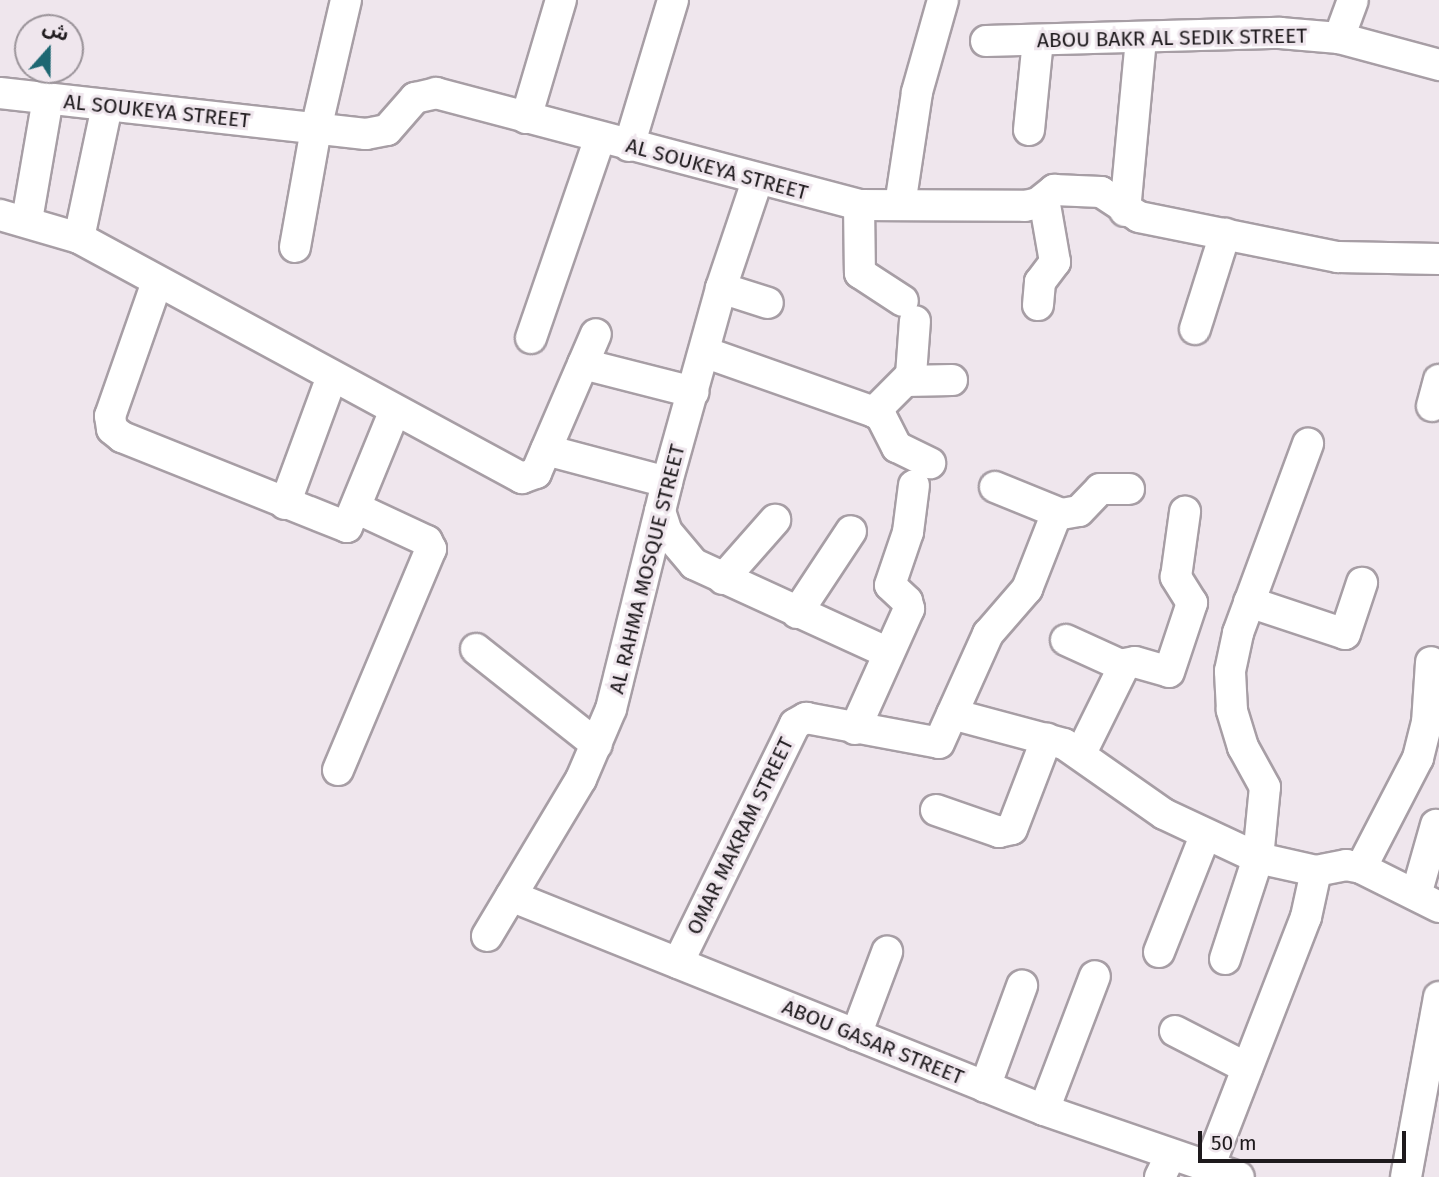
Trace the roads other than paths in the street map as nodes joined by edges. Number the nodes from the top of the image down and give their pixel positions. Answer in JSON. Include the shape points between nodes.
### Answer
{"nodes":[{"id":1,"x":346,"y":0,"type":"edge"},
{"id":2,"x":561,"y":0,"type":"edge"},
{"id":3,"x":673,"y":0,"type":"edge"},
{"id":4,"x":943,"y":0,"type":"edge"},
{"id":5,"x":1353,"y":0,"type":"edge"},
{"id":6,"x":1141,"y":38,"type":"junction"},
{"id":7,"x":1339,"y":38,"type":"junction"},
{"id":8,"x":1038,"y":40,"type":"junction"},
{"id":9,"x":986,"y":41,"type":"dead end"},
{"id":10,"x":1439,"y":65,"type":"edge"},
{"id":11,"x":0,"y":93,"type":"edge"},
{"id":12,"x":48,"y":99,"type":"junction"},
{"id":13,"x":107,"y":106,"type":"junction"},
{"id":14,"x":526,"y":118,"type":"junction"},
{"id":15,"x":316,"y":129,"type":"junction"},
{"id":16,"x":1029,"y":130,"type":"dead end"},
{"id":17,"x":600,"y":138,"type":"junction"},
{"id":18,"x":629,"y":146,"type":"junction"},
{"id":19,"x":757,"y":181,"type":"junction"},
{"id":20,"x":1044,"y":199,"type":"junction"},
{"id":21,"x":859,"y":205,"type":"junction"},
{"id":22,"x":900,"y":205,"type":"junction"},
{"id":23,"x":1125,"y":211,"type":"junction"},
{"id":24,"x":14,"y":218,"type":"edge"},
{"id":25,"x":1225,"y":234,"type":"junction"},
{"id":26,"x":79,"y":238,"type":"junction"},
{"id":27,"x":295,"y":247,"type":"dead end"},
{"id":28,"x":1439,"y":259,"type":"edge"},
{"id":29,"x":157,"y":282,"type":"junction"},
{"id":30,"x":721,"y":288,"type":"junction"},
{"id":31,"x":768,"y":303,"type":"dead end"},
{"id":32,"x":1038,"y":305,"type":"dead end"},
{"id":33,"x":1195,"y":329,"type":"dead end"},
{"id":34,"x":596,"y":334,"type":"dead end"},
{"id":35,"x":531,"y":338,"type":"dead end"},
{"id":36,"x":704,"y":352,"type":"junction"},
{"id":37,"x":583,"y":364,"type":"junction"},
{"id":38,"x":332,"y":376,"type":"junction"},
{"id":39,"x":952,"y":380,"type":"dead end"},
{"id":40,"x":906,"y":381,"type":"junction"},
{"id":41,"x":693,"y":392,"type":"junction"},
{"id":42,"x":394,"y":410,"type":"junction"},
{"id":43,"x":874,"y":412,"type":"junction"},
{"id":44,"x":1308,"y":444,"type":"dead end"},
{"id":45,"x":546,"y":450,"type":"junction"},
{"id":46,"x":667,"y":482,"type":"junction"},
{"id":47,"x":995,"y":487,"type":"dead end"},
{"id":48,"x":1129,"y":489,"type":"dead end"},
{"id":49,"x":285,"y":503,"type":"junction"},
{"id":50,"x":356,"y":508,"type":"junction"},
{"id":51,"x":660,"y":511,"type":"junction"},
{"id":52,"x":1185,"y":512,"type":"dead end"},
{"id":53,"x":1059,"y":513,"type":"junction"},
{"id":54,"x":775,"y":520,"type":"dead end"},
{"id":55,"x":851,"y":531,"type":"dead end"},
{"id":56,"x":723,"y":579,"type":"junction"},
{"id":57,"x":1362,"y":583,"type":"dead end"},
{"id":58,"x":1249,"y":602,"type":"junction"},
{"id":59,"x":797,"y":613,"type":"junction"},
{"id":60,"x":1066,"y":640,"type":"dead end"},
{"id":61,"x":476,"y":649,"type":"dead end"},
{"id":62,"x":888,"y":653,"type":"junction"},
{"id":63,"x":1431,"y":662,"type":"dead end"},
{"id":64,"x":1123,"y":666,"type":"junction"},
{"id":65,"x":952,"y":714,"type":"junction"},
{"id":66,"x":855,"y":729,"type":"junction"},
{"id":67,"x":1047,"y":738,"type":"junction"},
{"id":68,"x":597,"y":745,"type":"junction"},
{"id":69,"x":1081,"y":753,"type":"junction"},
{"id":70,"x":338,"y":770,"type":"dead end"},
{"id":71,"x":936,"y":810,"type":"dead end"},
{"id":72,"x":1436,"y":825,"type":"dead end"},
{"id":73,"x":1205,"y":836,"type":"junction"},
{"id":74,"x":1258,"y":858,"type":"junction"},
{"id":75,"x":1361,"y":868,"type":"junction"},
{"id":76,"x":1317,"y":871,"type":"junction"},
{"id":77,"x":511,"y":896,"type":"junction"},
{"id":78,"x":1427,"y":901,"type":"edge"},
{"id":79,"x":487,"y":936,"type":"dead end"},
{"id":80,"x":887,"y":952,"type":"dead end"},
{"id":81,"x":1159,"y":952,"type":"dead end"},
{"id":82,"x":1225,"y":959,"type":"dead end"},
{"id":83,"x":678,"y":963,"type":"junction"},
{"id":84,"x":1095,"y":976,"type":"dead end"},
{"id":85,"x":1022,"y":986,"type":"dead end"},
{"id":86,"x":1439,"y":997,"type":"edge"},
{"id":87,"x":1175,"y":1031,"type":"dead end"},
{"id":88,"x":856,"y":1035,"type":"junction"},
{"id":89,"x":1247,"y":1068,"type":"junction"},
{"id":90,"x":985,"y":1087,"type":"junction"},
{"id":91,"x":1044,"y":1110,"type":"junction"},
{"id":92,"x":1165,"y":1165,"type":"edge"},
{"id":93,"x":1209,"y":1167,"type":"junction"},
{"id":94,"x":1239,"y":1177,"type":"edge"},
{"id":95,"x":1406,"y":1177,"type":"edge"}],
"edges":[{"from":1,"to":15,"type":"street"},
{"from":2,"to":14,"type":"street"},
{"from":3,"to":18,"type":"street"},
{"from":4,"to":22,"type":"street","via":[[917,92]]},
{"from":5,"to":7,"type":"street"},
{"from":6,"to":7,"type":"street","name":"ABOU BAKR AL SEDIK STREET","via":[[1280,33]]},
{"from":6,"to":8,"type":"street","name":"ABOU BAKR AL SEDIK STREET"},
{"from":6,"to":23,"type":"street"},
{"from":7,"to":10,"type":"street","name":"ABOU BAKR AL SEDIK STREET"},
{"from":8,"to":9,"type":"street","name":"ABOU BAKR AL SEDIK STREET"},
{"from":8,"to":16,"type":"street"},
{"from":11,"to":12,"type":"street","name":"AL SOUKEYA STREET"},
{"from":12,"to":13,"type":"street","name":"AL SOUKEYA STREET"},
{"from":12,"to":24,"type":"street"},
{"from":13,"to":15,"type":"street","name":"AL SOUKEYA STREET"},
{"from":13,"to":26,"type":"street"},
{"from":14,"to":15,"type":"street","name":"AL SOUKEYA STREET","via":[[436,93],[415,98],[395,123],[376,134]]},
{"from":14,"to":17,"type":"street","name":"AL SOUKEYA STREET"},
{"from":15,"to":27,"type":"street"},
{"from":17,"to":18,"type":"street","name":"AL SOUKEYA STREET"},
{"from":17,"to":35,"type":"street"},
{"from":18,"to":19,"type":"street","name":"AL SOUKEYA STREET"},
{"from":19,"to":21,"type":"street","name":"AL SOUKEYA STREET"},
{"from":19,"to":30,"type":"street","name":"AL RAHMA MOSQUE STREET"},
{"from":20,"to":22,"type":"street","name":"AL SOUKEYA STREET","via":[[1025,206]]},
{"from":20,"to":23,"type":"street","name":"AL SOUKEYA STREET","via":[[1060,189],[1101,192]]},
{"from":20,"to":32,"type":"street","via":[[1055,262],[1040,282]]},
{"from":21,"to":22,"type":"street","name":"AL SOUKEYA STREET"},
{"from":21,"to":40,"type":"street","via":[[860,273],[909,311],[913,367]]},
{"from":23,"to":25,"type":"street","name":"AL SOUKEYA STREET"},
{"from":24,"to":26,"type":"street"},
{"from":25,"to":28,"type":"street","name":"AL SOUKEYA STREET","via":[[1338,257]]},
{"from":25,"to":33,"type":"street"},
{"from":26,"to":29,"type":"street"},
{"from":29,"to":38,"type":"street"},
{"from":29,"to":49,"type":"street","via":[[110,416],[112,429]]},
{"from":30,"to":31,"type":"street"},
{"from":30,"to":36,"type":"street","name":"AL RAHMA MOSQUE STREET"},
{"from":34,"to":37,"type":"street"},
{"from":36,"to":41,"type":"street","name":"AL RAHMA MOSQUE STREET"},
{"from":36,"to":43,"type":"street"},
{"from":37,"to":41,"type":"street"},
{"from":37,"to":45,"type":"street"},
{"from":38,"to":42,"type":"street"},
{"from":38,"to":49,"type":"street"},
{"from":39,"to":40,"type":"street"},
{"from":40,"to":43,"type":"street"},
{"from":41,"to":46,"type":"street","name":"AL RAHMA MOSQUE STREET"},
{"from":42,"to":45,"type":"street","via":[[522,478],[536,473]]},
{"from":42,"to":50,"type":"street"},
{"from":43,"to":62,"type":"street","via":[[922,474],[890,585],[909,609]]},
{"from":44,"to":58,"type":"street"},
{"from":45,"to":46,"type":"street"},
{"from":46,"to":51,"type":"street","name":"AL RAHMA MOSQUE STREET"},
{"from":47,"to":53,"type":"street"},
{"from":48,"to":53,"type":"street","via":[[1100,489],[1079,511]]},
{"from":49,"to":50,"type":"street","via":[[343,527],[350,525]]},
{"from":50,"to":70,"type":"street","via":[[428,541],[431,549]]},
{"from":51,"to":56,"type":"street","via":[[678,550]]},
{"from":51,"to":68,"type":"street","name":"AL RAHMA MOSQUE STREET","via":[[622,671]]},
{"from":52,"to":64,"type":"street","via":[[1176,577],[1192,603],[1169,672],[1135,662]]},
{"from":53,"to":65,"type":"street","via":[[1027,589],[988,634]]},
{"from":54,"to":56,"type":"street"},
{"from":55,"to":59,"type":"street"},
{"from":56,"to":59,"type":"street"},
{"from":57,"to":58,"type":"street","via":[[1345,634]]},
{"from":58,"to":74,"type":"street","via":[[1230,671],[1231,710],[1243,747],[1265,788]]},
{"from":59,"to":62,"type":"street"},
{"from":60,"to":64,"type":"street"},
{"from":61,"to":68,"type":"street"},
{"from":62,"to":66,"type":"street"},
{"from":63,"to":75,"type":"street","via":[[1427,723],[1418,758]]},
{"from":64,"to":69,"type":"street"},
{"from":65,"to":66,"type":"street","via":[[935,745]]},
{"from":65,"to":67,"type":"street"},
{"from":66,"to":83,"type":"street","name":"OMAR MAKRAM STREET","via":[[810,719],[795,724]]},
{"from":67,"to":69,"type":"street"},
{"from":67,"to":71,"type":"street","via":[[1012,829],[999,832]]},
{"from":68,"to":77,"type":"street","name":"AL RAHMA MOSQUE STREET"},
{"from":69,"to":73,"type":"street","via":[[1164,814]]},
{"from":72,"to":78,"type":"street"},
{"from":73,"to":74,"type":"street"},
{"from":73,"to":81,"type":"street"},
{"from":74,"to":76,"type":"street"},
{"from":74,"to":82,"type":"street"},
{"from":75,"to":76,"type":"street","via":[[1338,866]]},
{"from":75,"to":78,"type":"street"},
{"from":76,"to":89,"type":"street","via":[[1306,917]]},
{"from":77,"to":79,"type":"street","name":"AL RAHMA MOSQUE STREET"},
{"from":77,"to":83,"type":"street","name":"ABOU GASAR STREET"},
{"from":80,"to":88,"type":"street"},
{"from":83,"to":88,"type":"street","name":"ABOU GASAR STREET"},
{"from":84,"to":91,"type":"street"},
{"from":85,"to":90,"type":"street"},
{"from":86,"to":95,"type":"street"},
{"from":87,"to":89,"type":"street"},
{"from":88,"to":90,"type":"street","name":"ABOU GASAR STREET"},
{"from":89,"to":93,"type":"street"},
{"from":90,"to":91,"type":"street","name":"ABOU GASAR STREET"},
{"from":91,"to":92,"type":"street","name":"ABOU GASAR STREET"},
{"from":92,"to":93,"type":"street","name":"ABOU GASAR STREET"},
{"from":93,"to":94,"type":"street","name":"ABOU GASAR STREET"}]}
